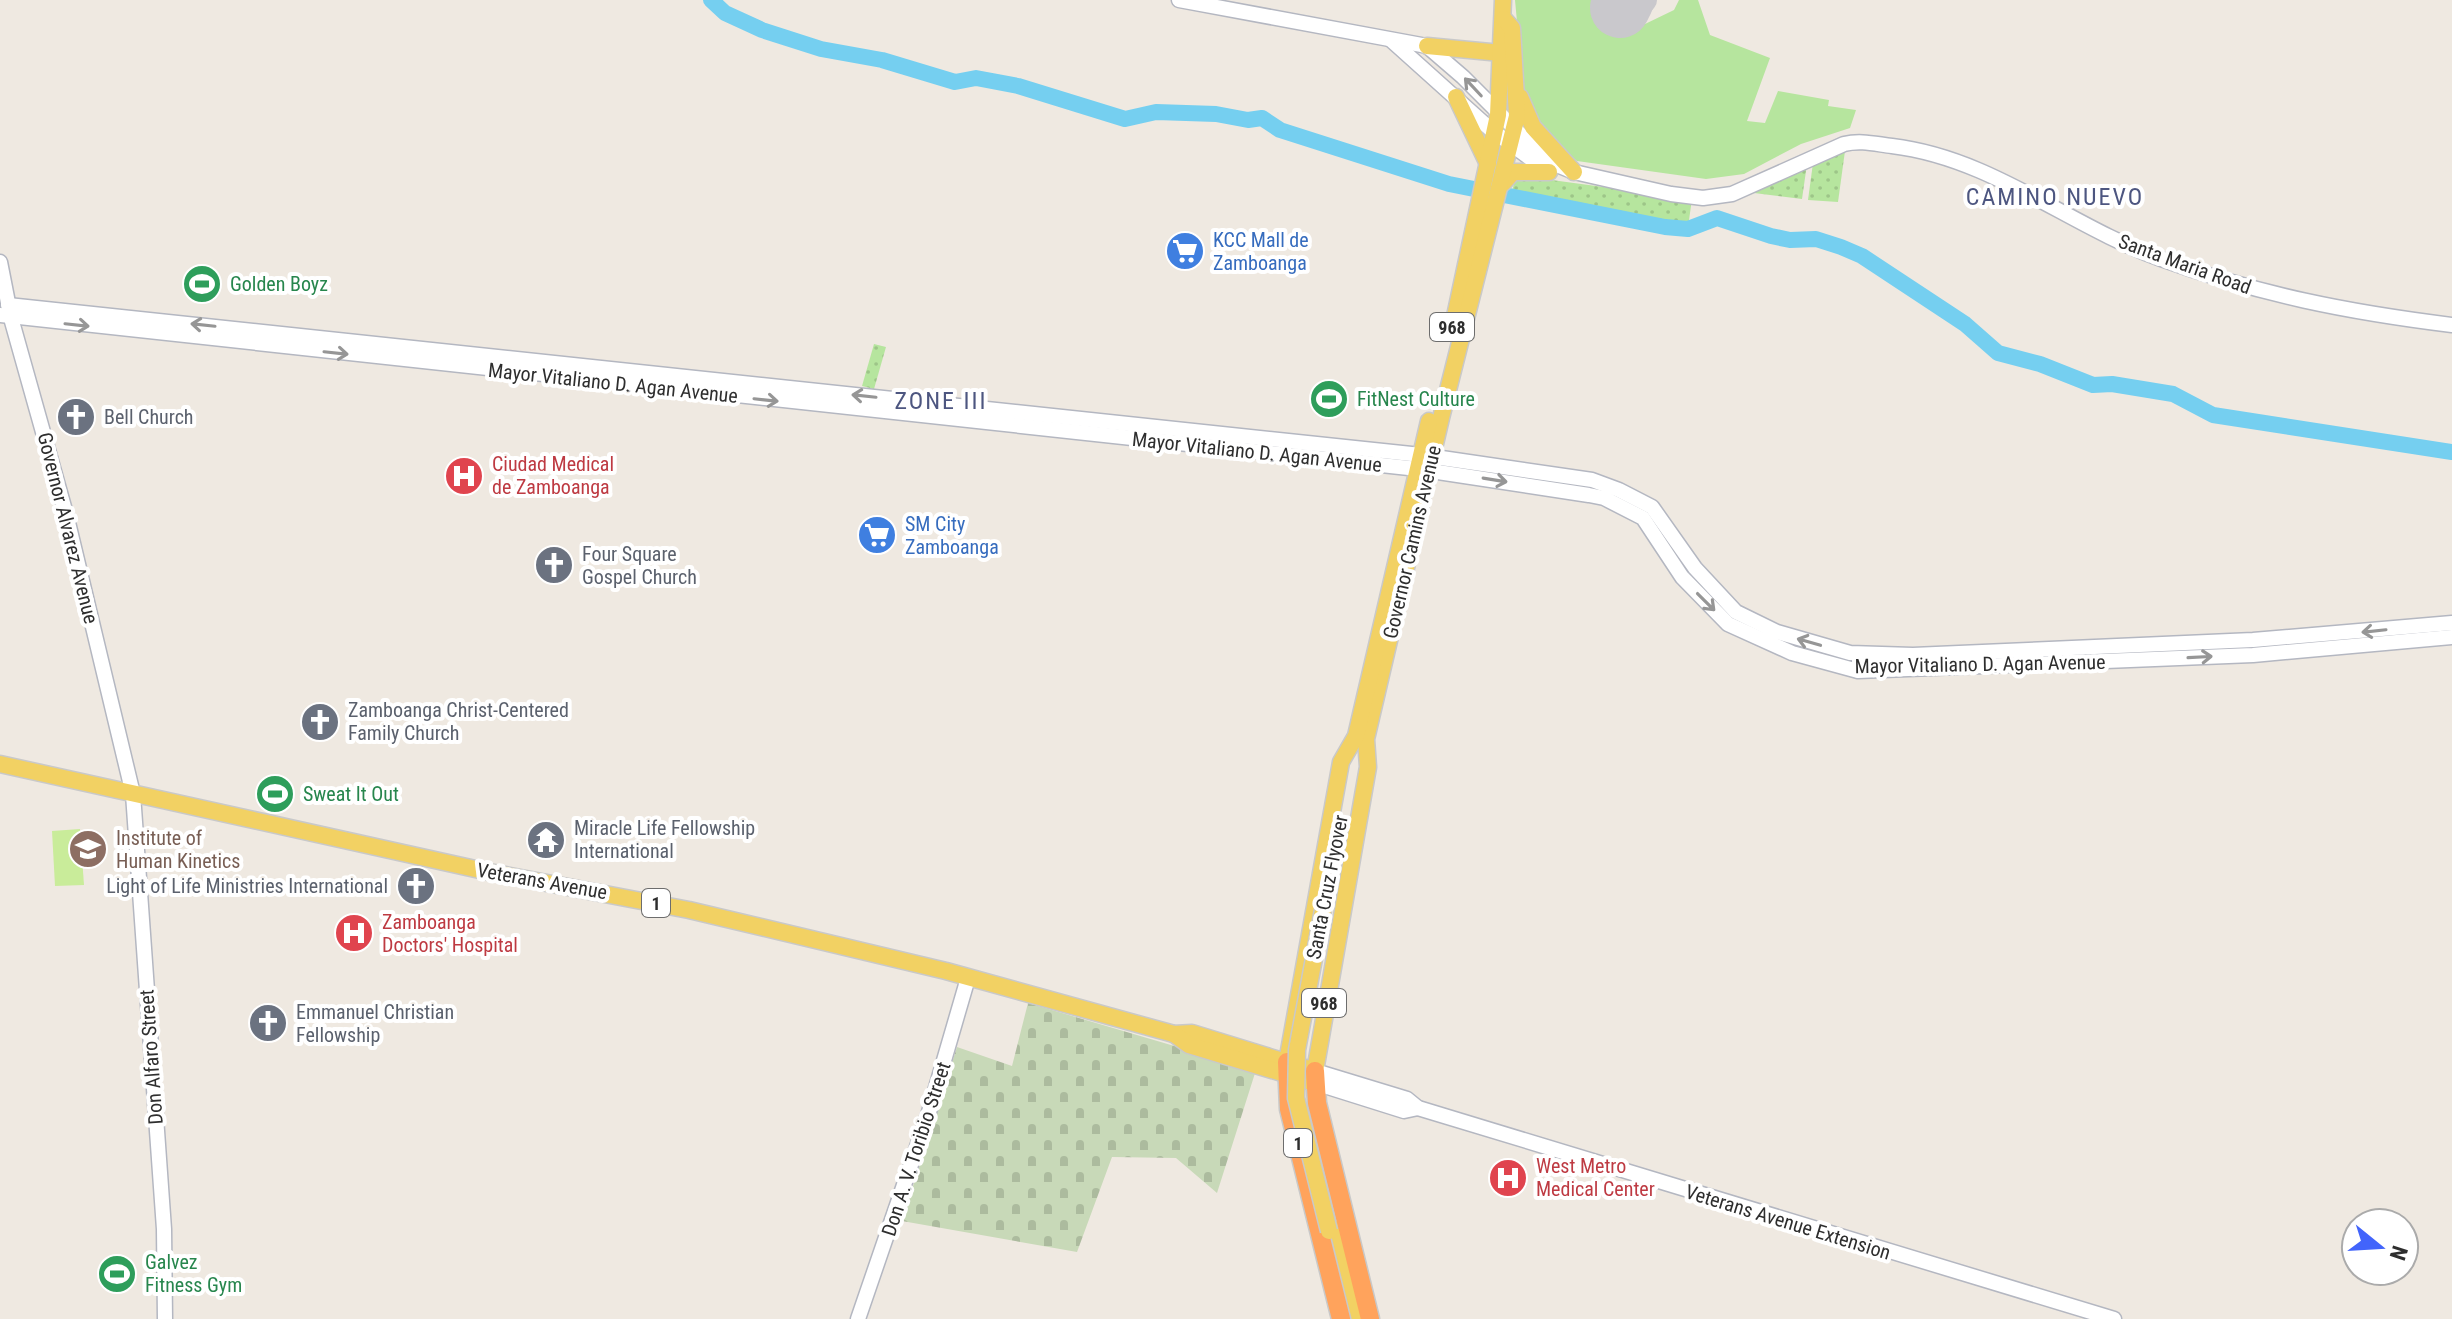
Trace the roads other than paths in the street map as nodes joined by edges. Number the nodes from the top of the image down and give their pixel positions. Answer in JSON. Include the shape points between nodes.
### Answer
{"nodes":[{"id":1,"x":1179,"y":0,"type":"edge"},
{"id":2,"x":1503,"y":0,"type":"edge"},
{"id":3,"x":1504,"y":19,"type":"junction"},
{"id":4,"x":1387,"y":37,"type":"junction"},
{"id":5,"x":1427,"y":46,"type":"junction"},
{"id":6,"x":1501,"y":53,"type":"junction"},
{"id":7,"x":1516,"y":89,"type":"junction"},
{"id":8,"x":1456,"y":97,"type":"junction"},
{"id":9,"x":1498,"y":115,"type":"junction"},
{"id":10,"x":1495,"y":133,"type":"junction"},
{"id":11,"x":1512,"y":138,"type":"junction"},
{"id":12,"x":1549,"y":172,"type":"junction"},
{"id":13,"x":1574,"y":172,"type":"junction"},
{"id":14,"x":1492,"y":177,"type":"junction"},
{"id":15,"x":0,"y":262,"type":"edge"},
{"id":16,"x":7,"y":313,"type":"edge"},
{"id":17,"x":2452,"y":325,"type":"edge"},
{"id":18,"x":1425,"y":462,"type":"junction"},
{"id":19,"x":1744,"y":616,"type":"junction"},
{"id":20,"x":2452,"y":623,"type":"edge"},
{"id":21,"x":1739,"y":631,"type":"junction"},
{"id":22,"x":2452,"y":637,"type":"edge"},
{"id":23,"x":1775,"y":638,"type":"junction"},
{"id":24,"x":2253,"y":648,"type":"junction"},
{"id":25,"x":1361,"y":738,"type":"junction"},
{"id":26,"x":0,"y":764,"type":"edge"},
{"id":27,"x":133,"y":794,"type":"junction"},
{"id":28,"x":1310,"y":931,"type":"junction"},
{"id":29,"x":1337,"y":936,"type":"junction"},
{"id":30,"x":968,"y":978,"type":"junction"},
{"id":31,"x":1301,"y":978,"type":"junction"},
{"id":32,"x":1328,"y":983,"type":"junction"},
{"id":33,"x":1292,"y":1025,"type":"junction"},
{"id":34,"x":1319,"y":1030,"type":"junction"},
{"id":35,"x":1286,"y":1068,"type":"junction"},
{"id":36,"x":1315,"y":1077,"type":"junction"},
{"id":37,"x":1320,"y":1116,"type":"junction"},
{"id":38,"x":1293,"y":1123,"type":"junction"},
{"id":39,"x":1331,"y":1160,"type":"junction"},
{"id":40,"x":1304,"y":1167,"type":"junction"},
{"id":41,"x":1342,"y":1205,"type":"junction"},
{"id":42,"x":1315,"y":1211,"type":"junction"},
{"id":43,"x":1334,"y":1230,"type":"junction"},
{"id":44,"x":165,"y":1319,"type":"edge"},
{"id":45,"x":858,"y":1319,"type":"edge"},
{"id":46,"x":1341,"y":1319,"type":"edge"},
{"id":47,"x":1351,"y":1319,"type":"edge"},
{"id":48,"x":1360,"y":1319,"type":"edge"},
{"id":49,"x":1370,"y":1319,"type":"edge"},
{"id":50,"x":2114,"y":1319,"type":"edge"}],
"edges":[{"from":1,"to":4,"type":"main road"},
{"from":2,"to":3,"type":"main road","name":"Governor Camins Avenue","number":"968"},
{"from":3,"to":6,"type":"main road","name":"Governor Camins Avenue","number":"968"},
{"from":3,"to":7,"type":"main road","name":"Governor Camins Avenue","number":"968","via":[[1512,28]]},
{"from":4,"to":5,"type":"main road"},
{"from":4,"to":8,"type":"main road"},
{"from":5,"to":6,"type":"main road"},
{"from":9,"to":5,"type":"main road","one_way":true},
{"from":6,"to":9,"type":"main road","name":"Governor Camins Avenue","number":"968"},
{"from":7,"to":11,"type":"main road","name":"Governor Camins Avenue","number":"968"},
{"from":7,"to":13,"type":"main road","via":[[1533,127]]},
{"from":8,"to":10,"type":"main road"},
{"from":8,"to":14,"type":"main road"},
{"from":9,"to":10,"type":"main road","name":"Governor Camins Avenue","number":"968"},
{"from":9,"to":11,"type":"main road"},
{"from":10,"to":11,"type":"main road"},
{"from":10,"to":14,"type":"main road","name":"Governor Camins Avenue","number":"968"},
{"from":11,"to":12,"type":"main road"},
{"from":11,"to":13,"type":"main road"},
{"from":11,"to":14,"type":"main road","name":"Governor Camins Avenue","number":"968"},
{"from":12,"to":13,"type":"main road"},
{"from":12,"to":14,"type":"main road"},
{"from":13,"to":17,"type":"main road","name":"Santa Maria Road","via":[[1703,198],[1756,186],[1844,144],[1915,148],[1999,178],[2156,258],[2304,304]]},
{"from":14,"to":18,"type":"main road","name":"Governor Camins Avenue","number":"968"},
{"from":15,"to":16,"type":"main road","name":"Governor Alvarez Avenue"},
{"from":16,"to":18,"type":"main road","name":"Mayor Vitaliano D. Agan Avenue"},
{"from":16,"to":27,"type":"main road","name":"Governor Alvarez Avenue","via":[[66,514]]},
{"from":18,"to":19,"type":"main road","name":"Mayor Vitaliano D. Agan Avenue","via":[[1592,480],[1639,499],[1663,519],[1721,598]]},
{"from":18,"to":21,"type":"main road","name":"Mayor Vitaliano D. Agan Avenue","one_way":true,"via":[[1604,498],[1632,511],[1652,526],[1682,577]]},
{"from":18,"to":25,"type":"main road","name":"Governor Camins Avenue","number":"968"},
{"from":19,"to":21,"type":"main road"},
{"from":19,"to":23,"type":"main road","name":"Mayor Vitaliano D. Agan Avenue"},
{"from":20,"to":24,"type":"main road","name":"Mayor Vitaliano D. Agan Avenue","one_way":true},
{"from":21,"to":23,"type":"main road","name":"Mayor Vitaliano D. Agan Avenue"},
{"from":22,"to":24,"type":"main road","name":"Mayor Vitaliano D. Agan Avenue"},
{"from":23,"to":24,"type":"main road","name":"Mayor Vitaliano D. Agan Avenue","via":[[1843,659],[1858,671],[1961,660]]},
{"from":25,"to":28,"type":"main road","name":"Governor Camins Avenue","number":"968","via":[[1341,762]]},
{"from":25,"to":29,"type":"main road","name":"Governor Camins Avenue","number":"968","via":[[1368,767]]},
{"from":25,"to":43,"type":"main road","name":"Santa Cruz Flyover","bridge":true,"via":[[1297,1050],[1296,1098]]},
{"from":26,"to":27,"type":"main road","name":"Veterans Avenue","number":"1"},
{"from":27,"to":30,"type":"main road","name":"Veterans Avenue","number":"1","via":[[689,910]]},
{"from":27,"to":44,"type":"main road","name":"Don Alfaro Street","via":[[164,1229]]},
{"from":28,"to":29,"type":"main road"},
{"from":28,"to":31,"type":"main road","name":"Governor Camins Avenue","number":"968"},
{"from":29,"to":32,"type":"main road","name":"Governor Camins Avenue","number":"968"},
{"from":30,"to":35,"type":"main road","name":"Veterans Avenue","number":"1","via":[[1174,1034],[1192,1033]]},
{"from":30,"to":45,"type":"main road","name":"Don A. V. Toribio Street","via":[[929,1112]]},
{"from":31,"to":32,"type":"main road"},
{"from":31,"to":33,"type":"main road","name":"Governor Camins Avenue","number":"968"},
{"from":32,"to":34,"type":"main road","name":"Governor Camins Avenue","number":"968"},
{"from":33,"to":34,"type":"main road"},
{"from":33,"to":35,"type":"main road","name":"Governor Camins Avenue","number":"968"},
{"from":34,"to":36,"type":"main road","name":"Governor Camins Avenue","number":"968"},
{"from":35,"to":36,"type":"main road","number":"1"},
{"from":35,"to":38,"type":"highway","number":"1"},
{"from":36,"to":37,"type":"highway","number":"1"},
{"from":36,"to":50,"type":"main road","name":"Veterans Avenue Extension","via":[[1404,1111],[1418,1108]]},
{"from":37,"to":38,"type":"highway"},
{"from":37,"to":39,"type":"highway","number":"1"},
{"from":38,"to":40,"type":"highway","number":"1"},
{"from":39,"to":40,"type":"highway"},
{"from":39,"to":41,"type":"highway","number":"1"},
{"from":40,"to":42,"type":"highway","number":"1"},
{"from":41,"to":42,"type":"highway"},
{"from":41,"to":49,"type":"highway","number":"1"},
{"from":42,"to":46,"type":"highway","number":"1"},
{"from":43,"to":47,"type":"main road","name":"Santa Cruz Flyover"},
{"from":43,"to":48,"type":"main road","name":"Santa Cruz Flyover"}]}
